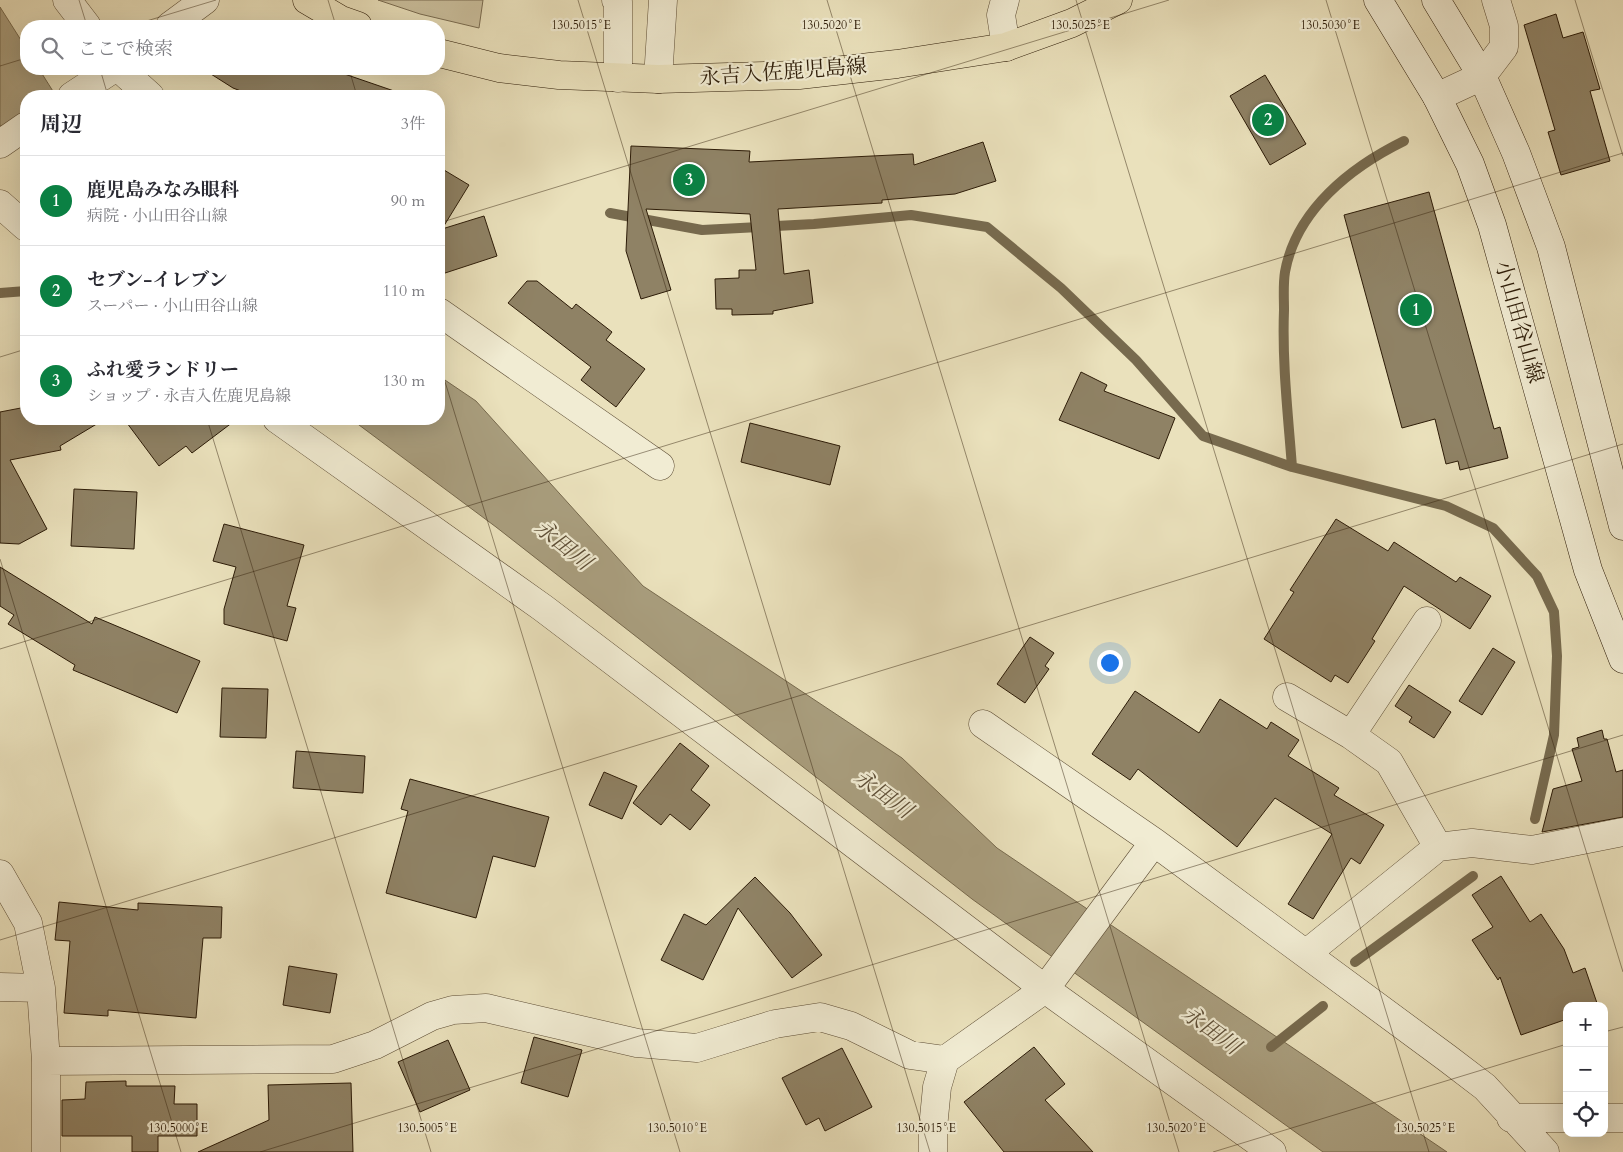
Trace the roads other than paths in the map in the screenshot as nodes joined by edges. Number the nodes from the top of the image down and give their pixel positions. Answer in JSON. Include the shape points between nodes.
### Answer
{"nodes":[{"id":1,"x":67,"y":0,"type":"edge"},
{"id":2,"x":205,"y":0,"type":"edge"},
{"id":3,"x":307,"y":0,"type":"edge"},
{"id":4,"x":616,"y":0,"type":"edge"},
{"id":5,"x":663,"y":0,"type":"edge"},
{"id":6,"x":1005,"y":0,"type":"edge"},
{"id":7,"x":1118,"y":0,"type":"edge"},
{"id":8,"x":1378,"y":0,"type":"edge"},
{"id":9,"x":1436,"y":0,"type":"edge"},
{"id":10,"x":1496,"y":0,"type":"edge"},
{"id":11,"x":82,"y":20,"type":"edge"},
{"id":12,"x":178,"y":20,"type":"edge"},
{"id":13,"x":341,"y":20,"type":"edge"},
{"id":14,"x":1006,"y":47,"type":"junction"},
{"id":15,"x":445,"y":54,"type":"edge"},
{"id":16,"x":104,"y":75,"type":"edge"},
{"id":17,"x":127,"y":75,"type":"edge"},
{"id":18,"x":1482,"y":76,"type":"junction"},
{"id":19,"x":618,"y":78,"type":"junction"},
{"id":20,"x":658,"y":80,"type":"junction"},
{"id":21,"x":81,"y":90,"type":"edge"},
{"id":22,"x":143,"y":90,"type":"edge"},
{"id":23,"x":1436,"y":97,"type":"junction"},
{"id":24,"x":20,"y":130,"type":"edge"},
{"id":25,"x":0,"y":144,"type":"edge"},
{"id":26,"x":0,"y":204,"type":"edge"},
{"id":27,"x":20,"y":222,"type":"edge"},
{"id":28,"x":445,"y":316,"type":"edge"},
{"id":29,"x":285,"y":425,"type":"edge"},
{"id":30,"x":660,"y":466,"type":"dead end"},
{"id":31,"x":1623,"y":526,"type":"edge"},
{"id":32,"x":1428,"y":621,"type":"dead end"},
{"id":33,"x":1623,"y":659,"type":"edge"},
{"id":34,"x":1287,"y":697,"type":"dead end"},
{"id":35,"x":983,"y":724,"type":"dead end"},
{"id":36,"x":1351,"y":735,"type":"junction"},
{"id":37,"x":1623,"y":832,"type":"edge"},
{"id":38,"x":1154,"y":842,"type":"junction"},
{"id":39,"x":1438,"y":847,"type":"junction"},
{"id":40,"x":0,"y":874,"type":"edge"},
{"id":41,"x":1307,"y":953,"type":"junction"},
{"id":42,"x":0,"y":987,"type":"edge"},
{"id":43,"x":41,"y":988,"type":"junction"},
{"id":44,"x":1045,"y":989,"type":"junction"},
{"id":45,"x":945,"y":1060,"type":"junction"},
{"id":46,"x":46,"y":1061,"type":"junction"},
{"id":47,"x":1511,"y":1118,"type":"junction"},
{"id":48,"x":1563,"y":1118,"type":"edge"},
{"id":49,"x":1608,"y":1118,"type":"edge"},
{"id":50,"x":1623,"y":1118,"type":"edge"},
{"id":51,"x":46,"y":1152,"type":"edge"},
{"id":52,"x":933,"y":1152,"type":"edge"},
{"id":53,"x":1272,"y":1152,"type":"edge"},
{"id":54,"x":1545,"y":1152,"type":"edge"}],
"edges":[{"from":1,"to":11,"type":"street"},
{"from":2,"to":12,"type":"street"},
{"from":3,"to":13,"type":"main road"},
{"from":4,"to":19,"type":"street"},
{"from":5,"to":20,"type":"street"},
{"from":6,"to":14,"type":"street","via":[[1001,15]]},
{"from":7,"to":14,"type":"main road","name":"永吉入佐鹿児島線","via":[[1072,23]]},
{"from":8,"to":23,"type":"street","name":"小山田谷山線"},
{"from":9,"to":18,"type":"street"},
{"from":10,"to":18,"type":"street","via":[[1504,26],[1504,47]]},
{"from":14,"to":20,"type":"main road","name":"永吉入佐鹿児島線","via":[[798,75]]},
{"from":15,"to":19,"type":"main road","name":"永吉入佐鹿児島線","via":[[500,68]]},
{"from":16,"to":21,"type":"street"},
{"from":17,"to":22,"type":"street"},
{"from":18,"to":23,"type":"street"},
{"from":18,"to":31,"type":"street","via":[[1516,153],[1551,247]]},
{"from":19,"to":20,"type":"main road","name":"永吉入佐鹿児島線"},
{"from":23,"to":33,"type":"street","name":"小山田谷山線","via":[[1470,164],[1492,225],[1588,570]]},
{"from":24,"to":25,"type":"street"},
{"from":26,"to":27,"type":"street"},
{"from":28,"to":30,"type":"street"},
{"from":29,"to":44,"type":"street","via":[[543,608]]},
{"from":32,"to":36,"type":"street"},
{"from":34,"to":36,"type":"street"},
{"from":35,"to":38,"type":"street"},
{"from":36,"to":39,"type":"street","via":[[1390,762]]},
{"from":37,"to":39,"type":"street","via":[[1532,850],[1472,843]]},
{"from":38,"to":41,"type":"street"},
{"from":38,"to":44,"type":"street"},
{"from":39,"to":41,"type":"street"},
{"from":40,"to":43,"type":"street","via":[[28,923]]},
{"from":41,"to":47,"type":"street","via":[[1485,1087]]},
{"from":42,"to":43,"type":"street"},
{"from":43,"to":46,"type":"street"},
{"from":44,"to":45,"type":"street"},
{"from":44,"to":53,"type":"street"},
{"from":45,"to":46,"type":"street","via":[[910,1055],[851,1026],[820,1018],[775,1024],[697,1048],[637,1042],[486,1008],[453,1010],[432,1016],[376,1044],[333,1059]]},
{"from":45,"to":52,"type":"street","via":[[937,1087]]},
{"from":46,"to":51,"type":"street"},
{"from":47,"to":48,"type":"street"},
{"from":47,"to":54,"type":"street"},
{"from":49,"to":50,"type":"street"}]}
